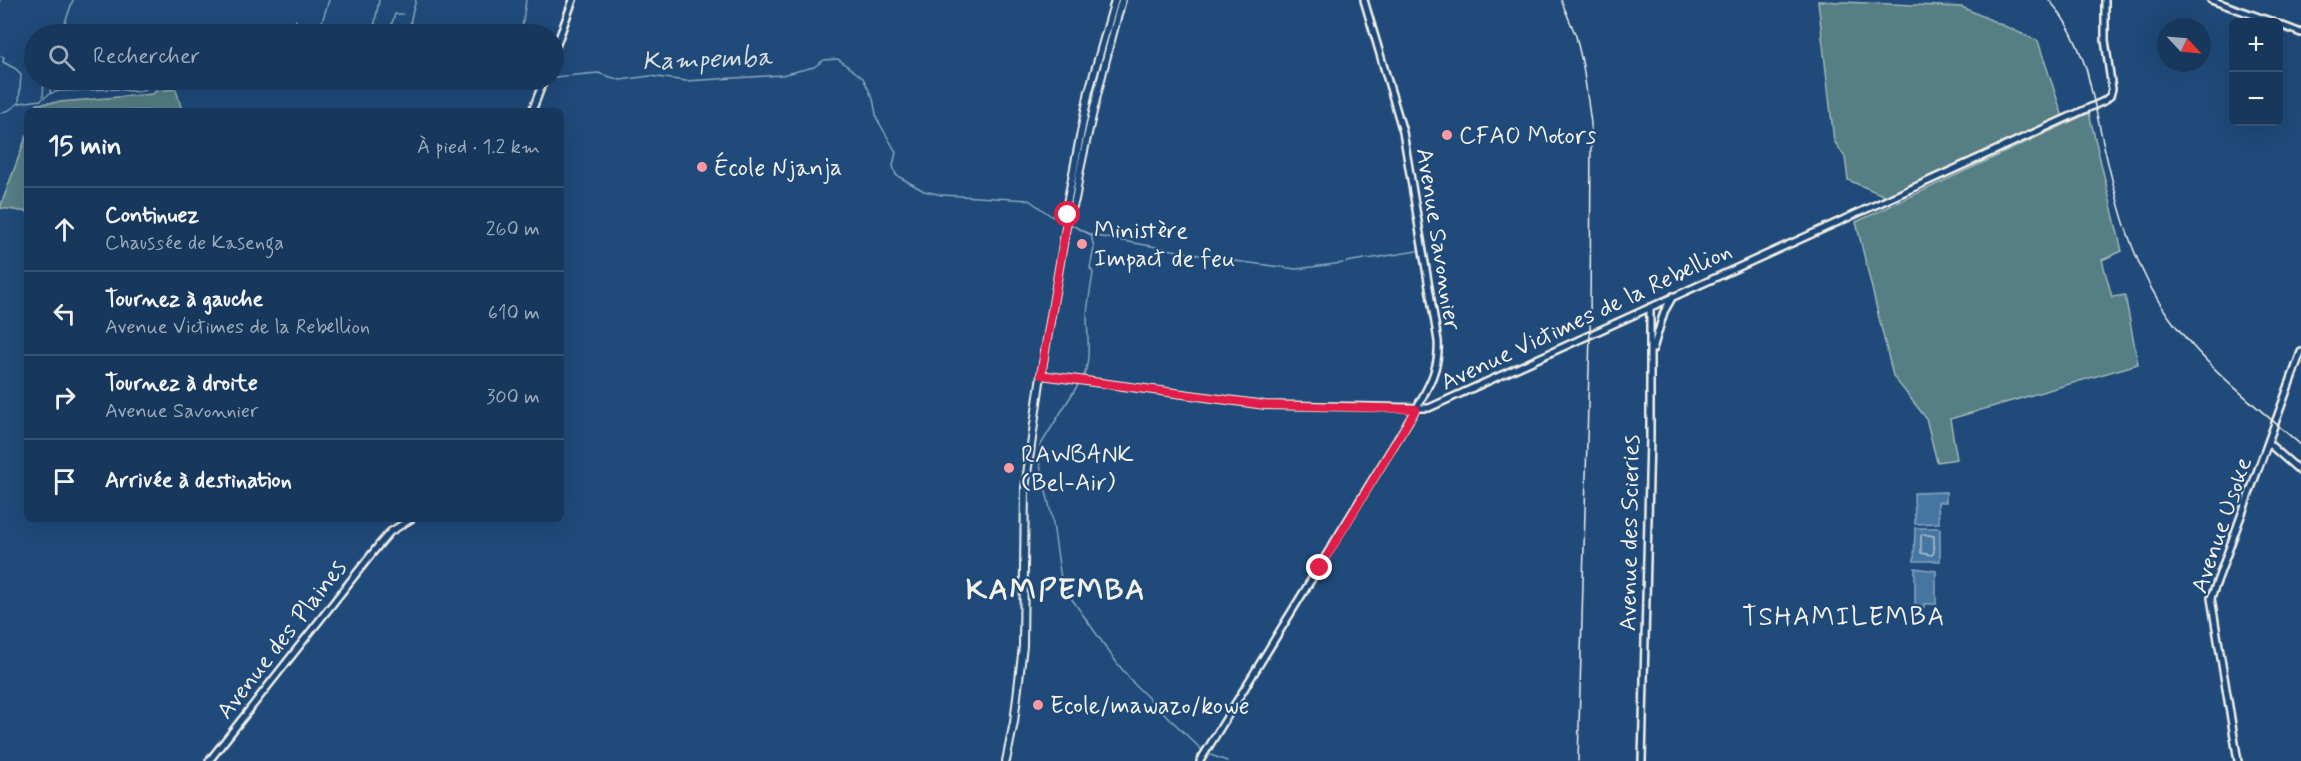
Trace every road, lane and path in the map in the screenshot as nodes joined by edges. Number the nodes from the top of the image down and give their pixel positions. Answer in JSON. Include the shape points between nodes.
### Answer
{"nodes":[{"id":1,"x":573,"y":0,"type":"edge"},
{"id":2,"x":1115,"y":0,"type":"edge"},
{"id":3,"x":1122,"y":0,"type":"edge"},
{"id":4,"x":1364,"y":0,"type":"edge"},
{"id":5,"x":2105,"y":0,"type":"edge"},
{"id":6,"x":2211,"y":0,"type":"edge"},
{"id":7,"x":2262,"y":18,"type":"edge"},
{"id":8,"x":564,"y":25,"type":"edge"},
{"id":9,"x":2283,"y":26,"type":"edge"},
{"id":10,"x":2301,"y":33,"type":"edge"},
{"id":11,"x":539,"y":90,"type":"edge"},
{"id":12,"x":1092,"y":92,"type":"junction"},
{"id":13,"x":533,"y":108,"type":"edge"},
{"id":14,"x":1673,"y":296,"type":"junction"},
{"id":15,"x":1650,"y":307,"type":"junction"},
{"id":16,"x":2301,"y":352,"type":"edge"},
{"id":17,"x":1651,"y":356,"type":"junction"},
{"id":18,"x":1041,"y":375,"type":"junction"},
{"id":19,"x":1416,"y":409,"type":"junction"},
{"id":20,"x":2268,"y":443,"type":"junction"},
{"id":21,"x":2301,"y":472,"type":"edge"},
{"id":22,"x":406,"y":522,"type":"edge"},
{"id":23,"x":209,"y":761,"type":"edge"},
{"id":24,"x":1006,"y":761,"type":"edge"},
{"id":25,"x":1200,"y":761,"type":"edge"},
{"id":26,"x":1642,"y":761,"type":"edge"},
{"id":27,"x":2238,"y":761,"type":"edge"}],
"edges":[{"from":1,"to":8,"type":"street"},
{"from":2,"to":12,"type":"main road"},
{"from":3,"to":12,"type":"main road"},
{"from":4,"to":19,"type":"street","name":"Avenue Savonnier","via":[[1403,132],[1438,341],[1435,373]]},
{"from":5,"to":14,"type":"street","name":"Avenue Victimes de la Rebellion","via":[[2111,95]]},
{"from":6,"to":7,"type":"street"},
{"from":9,"to":10,"type":"street"},
{"from":11,"to":13,"type":"street"},
{"from":12,"to":18,"type":"main road","via":[[1066,209]]},
{"from":14,"to":15,"type":"street","name":"Avenue Victimes de la Rebellion"},
{"from":14,"to":17,"type":"street"},
{"from":15,"to":17,"type":"street","name":"Avenue des Scieries"},
{"from":15,"to":19,"type":"street","name":"Avenue Victimes de la Rebellion","via":[[1429,408]]},
{"from":16,"to":20,"type":"street","name":"Avenue Usoke"},
{"from":17,"to":26,"type":"street","name":"Avenue des Scieries"},
{"from":18,"to":19,"type":"street","name":"Avenue Victimes de la Rebellion","via":[[1265,405]]},
{"from":18,"to":24,"type":"main road","via":[[1024,503],[1023,646]]},
{"from":19,"to":25,"type":"street","name":"Avenue Savonnier"},
{"from":20,"to":21,"type":"street"},
{"from":20,"to":27,"type":"street","name":"Avenue Usoke","via":[[2211,598]]},
{"from":22,"to":23,"type":"street","name":"Avenue des Plaines","via":[[390,532],[374,551]]}]}
